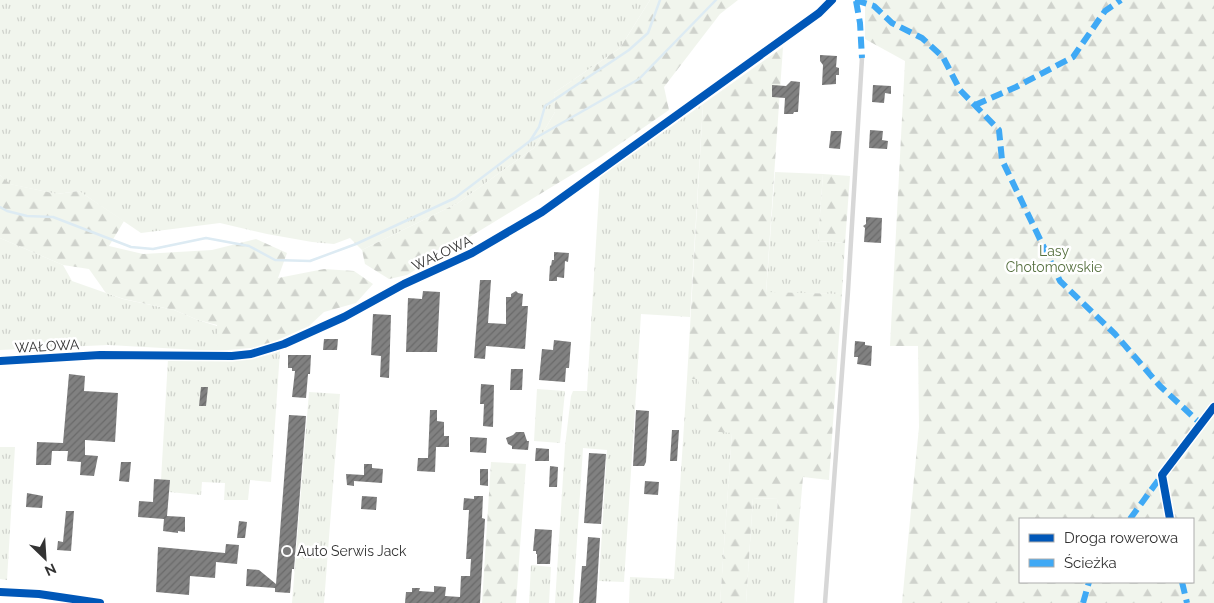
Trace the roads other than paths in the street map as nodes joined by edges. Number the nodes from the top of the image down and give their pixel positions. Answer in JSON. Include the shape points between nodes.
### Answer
{"nodes":[{"id":1,"x":832,"y":0,"type":"edge"},
{"id":2,"x":862,"y":58,"type":"dead end"},
{"id":3,"x":0,"y":361,"type":"edge"},
{"id":4,"x":825,"y":603,"type":"edge"}],
"edges":[{"from":1,"to":3,"type":"street","name":"WAŁOWA","via":[[819,13],[542,212],[472,253],[284,344],[257,353],[232,356],[100,355]]},
{"from":2,"to":4,"type":"lane"}]}
